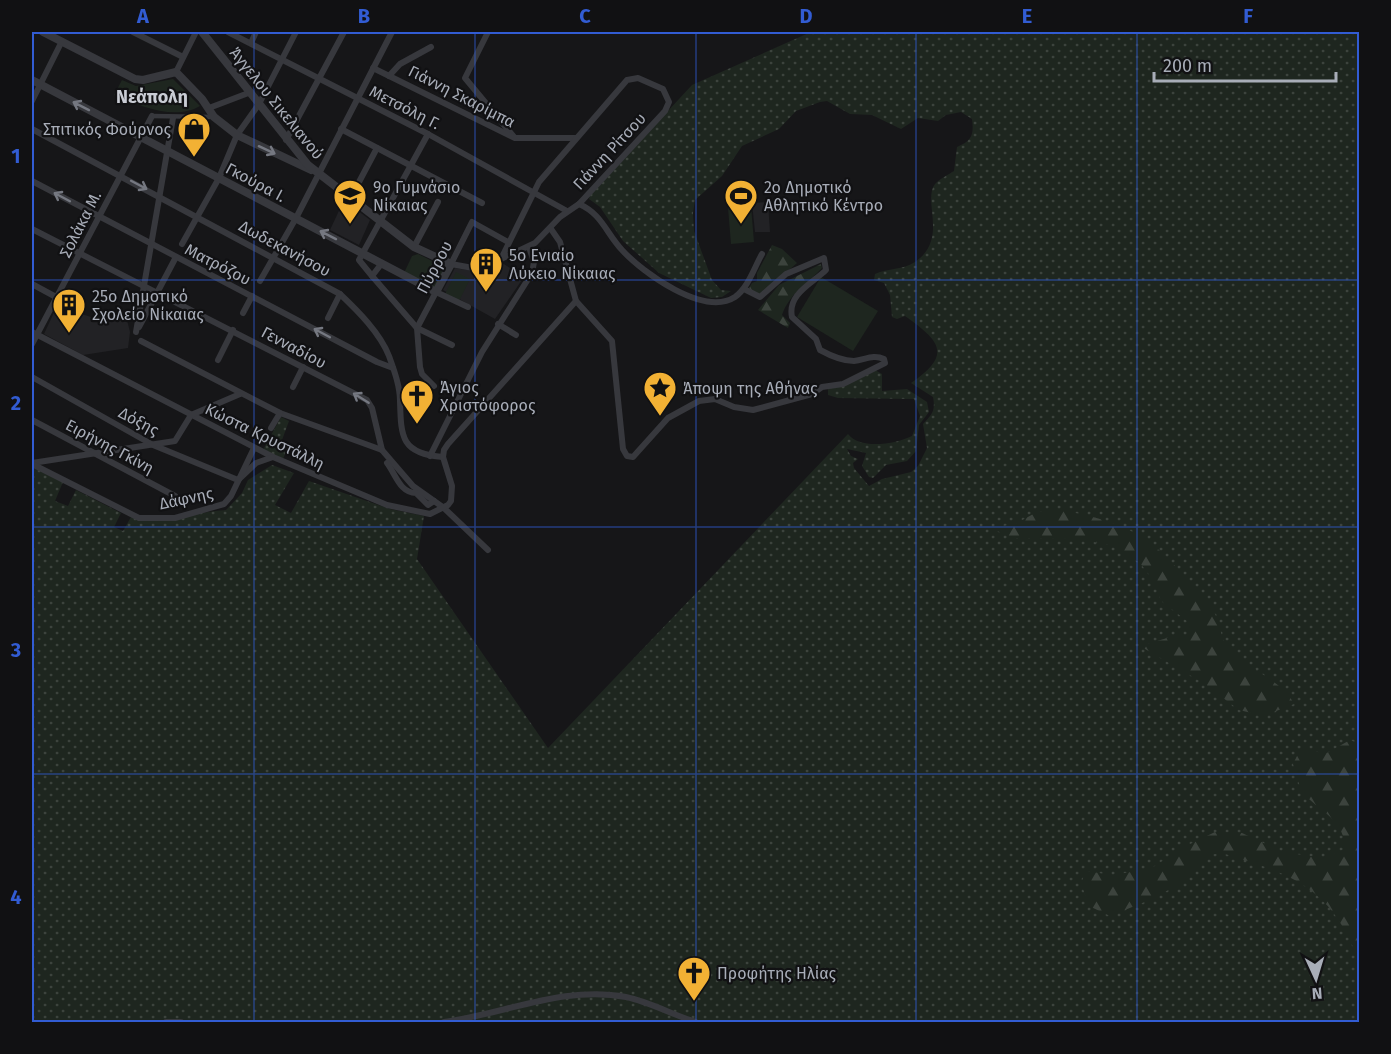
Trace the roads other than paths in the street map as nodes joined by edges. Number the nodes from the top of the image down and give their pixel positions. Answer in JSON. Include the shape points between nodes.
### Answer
{"nodes":[{"id":1,"x":43,"y":32,"type":"edge"},
{"id":2,"x":133,"y":32,"type":"edge"},
{"id":3,"x":196,"y":32,"type":"edge"},
{"id":4,"x":202,"y":32,"type":"edge"},
{"id":5,"x":228,"y":32,"type":"edge"},
{"id":6,"x":256,"y":32,"type":"edge"},
{"id":7,"x":296,"y":32,"type":"edge"},
{"id":8,"x":344,"y":32,"type":"edge"},
{"id":9,"x":392,"y":32,"type":"edge"},
{"id":10,"x":488,"y":32,"type":"edge"},
{"id":11,"x":53,"y":34,"type":"edge"},
{"id":12,"x":62,"y":41,"type":"junction"},
{"id":13,"x":251,"y":43,"type":"junction"},
{"id":14,"x":431,"y":47,"type":"dead end"},
{"id":15,"x":183,"y":57,"type":"junction"},
{"id":16,"x":281,"y":59,"type":"junction"},
{"id":17,"x":373,"y":68,"type":"junction"},
{"id":18,"x":176,"y":72,"type":"junction"},
{"id":19,"x":389,"y":75,"type":"junction"},
{"id":20,"x":32,"y":80,"type":"edge"},
{"id":21,"x":319,"y":80,"type":"junction"},
{"id":22,"x":40,"y":84,"type":"junction"},
{"id":23,"x":251,"y":92,"type":"junction"},
{"id":24,"x":358,"y":98,"type":"junction"},
{"id":25,"x":32,"y":101,"type":"edge"},
{"id":26,"x":259,"y":104,"type":"junction"},
{"id":27,"x":209,"y":108,"type":"junction"},
{"id":28,"x":152,"y":116,"type":"joint"},
{"id":29,"x":214,"y":117,"type":"junction"},
{"id":30,"x":173,"y":118,"type":"junction"},
{"id":31,"x":32,"y":129,"type":"edge"},
{"id":32,"x":341,"y":129,"type":"junction"},
{"id":33,"x":428,"y":134,"type":"junction"},
{"id":34,"x":237,"y":135,"type":"junction"},
{"id":35,"x":142,"y":137,"type":"junction"},
{"id":36,"x":514,"y":138,"type":"junction"},
{"id":37,"x":576,"y":138,"type":"junction"},
{"id":38,"x":286,"y":140,"type":"junction"},
{"id":39,"x":377,"y":148,"type":"junction"},
{"id":40,"x":167,"y":151,"type":"junction"},
{"id":41,"x":411,"y":166,"type":"junction"},
{"id":42,"x":317,"y":174,"type":"junction"},
{"id":43,"x":121,"y":175,"type":"junction"},
{"id":44,"x":219,"y":178,"type":"junction"},
{"id":45,"x":32,"y":182,"type":"edge"},
{"id":46,"x":533,"y":191,"type":"junction"},
{"id":47,"x":159,"y":195,"type":"junction"},
{"id":48,"x":350,"y":199,"type":"junction"},
{"id":49,"x":438,"y":202,"type":"dead end"},
{"id":50,"x":482,"y":203,"type":"dead end"},
{"id":51,"x":579,"y":204,"type":"junction"},
{"id":52,"x":567,"y":211,"type":"junction"},
{"id":53,"x":199,"y":216,"type":"junction"},
{"id":54,"x":99,"y":217,"type":"junction"},
{"id":55,"x":296,"y":218,"type":"junction"},
{"id":56,"x":381,"y":221,"type":"junction"},
{"id":57,"x":32,"y":229,"type":"edge"},
{"id":58,"x":550,"y":229,"type":"junction"},
{"id":59,"x":508,"y":242,"type":"junction"},
{"id":60,"x":150,"y":244,"type":"junction"},
{"id":61,"x":182,"y":244,"type":"dead end"},
{"id":62,"x":414,"y":247,"type":"junction"},
{"id":63,"x":529,"y":247,"type":"junction"},
{"id":64,"x":81,"y":254,"type":"junction"},
{"id":65,"x":762,"y":254,"type":"dead end"},
{"id":66,"x":274,"y":256,"type":"junction"},
{"id":67,"x":362,"y":256,"type":"junction"},
{"id":68,"x":176,"y":257,"type":"junction"},
{"id":69,"x":501,"y":260,"type":"junction"},
{"id":70,"x":382,"y":263,"type":"junction"},
{"id":71,"x":451,"y":264,"type":"junction"},
{"id":72,"x":372,"y":276,"type":"junction"},
{"id":73,"x":260,"y":281,"type":"dead end"},
{"id":74,"x":32,"y":284,"type":"edge"},
{"id":75,"x":143,"y":288,"type":"junction"},
{"id":76,"x":744,"y":289,"type":"junction"},
{"id":77,"x":436,"y":292,"type":"junction"},
{"id":78,"x":156,"y":294,"type":"junction"},
{"id":79,"x":340,"y":294,"type":"junction"},
{"id":80,"x":252,"y":296,"type":"junction"},
{"id":81,"x":56,"y":297,"type":"junction"},
{"id":82,"x":576,"y":301,"type":"junction"},
{"id":83,"x":468,"y":307,"type":"dead end"},
{"id":84,"x":243,"y":313,"type":"dead end"},
{"id":85,"x":328,"y":318,"type":"dead end"},
{"id":86,"x":498,"y":324,"type":"junction"},
{"id":87,"x":417,"y":328,"type":"junction"},
{"id":88,"x":233,"y":330,"type":"junction"},
{"id":89,"x":34,"y":333,"type":"edge"},
{"id":90,"x":516,"y":335,"type":"dead end"},
{"id":91,"x":141,"y":341,"type":"dead end"},
{"id":92,"x":32,"y":344,"type":"edge"},
{"id":93,"x":452,"y":345,"type":"dead end"},
{"id":94,"x":218,"y":360,"type":"dead end"},
{"id":95,"x":303,"y":367,"type":"junction"},
{"id":96,"x":393,"y":368,"type":"junction"},
{"id":97,"x":32,"y":377,"type":"edge"},
{"id":98,"x":434,"y":386,"type":"dead end"},
{"id":99,"x":293,"y":387,"type":"dead end"},
{"id":100,"x":240,"y":394,"type":"junction"},
{"id":101,"x":280,"y":413,"type":"junction"},
{"id":102,"x":191,"y":415,"type":"junction"},
{"id":103,"x":32,"y":420,"type":"edge"},
{"id":104,"x":271,"y":428,"type":"dead end"},
{"id":105,"x":153,"y":445,"type":"junction"},
{"id":106,"x":254,"y":448,"type":"junction"},
{"id":107,"x":382,"y":450,"type":"junction"},
{"id":108,"x":96,"y":454,"type":"junction"},
{"id":109,"x":430,"y":456,"type":"junction"},
{"id":110,"x":273,"y":457,"type":"junction"},
{"id":111,"x":443,"y":457,"type":"junction"},
{"id":112,"x":32,"y":463,"type":"edge"},
{"id":113,"x":387,"y":463,"type":"dead end"},
{"id":114,"x":238,"y":480,"type":"junction"},
{"id":115,"x":175,"y":496,"type":"dead end"},
{"id":116,"x":434,"y":501,"type":"junction"},
{"id":117,"x":444,"y":508,"type":"junction"},
{"id":118,"x":488,"y":550,"type":"dead end"},
{"id":119,"x":166,"y":1023,"type":"edge"},
{"id":120,"x":181,"y":1023,"type":"edge"},
{"id":121,"x":444,"y":1023,"type":"edge"},
{"id":122,"x":696,"y":1023,"type":"edge"}],
"edges":[{"from":1,"to":11,"type":"street"},
{"from":2,"to":15,"type":"street"},
{"from":3,"to":15,"type":"street"},
{"from":4,"to":23,"type":"street","name":"Άγγελου Σικελιανού"},
{"from":5,"to":13,"type":"street","name":"Μετσόλη Γ."},
{"from":6,"to":13,"type":"street"},
{"from":7,"to":16,"type":"street"},
{"from":8,"to":21,"type":"street"},
{"from":9,"to":17,"type":"street"},
{"from":10,"to":36,"type":"street","via":[[465,78]]},
{"from":11,"to":12,"type":"street"},
{"from":12,"to":18,"type":"street","via":[[135,79],[143,81]]},
{"from":12,"to":22,"type":"street"},
{"from":13,"to":16,"type":"street","name":"Μετσόλη Γ."},
{"from":14,"to":19,"type":"street","via":[[400,64]]},
{"from":15,"to":18,"type":"street"},
{"from":16,"to":21,"type":"street","name":"Μετσόλη Γ."},
{"from":16,"to":26,"type":"street"},
{"from":17,"to":19,"type":"street","name":"Γιάννη Σκαρίμπα"},
{"from":17,"to":24,"type":"street"},
{"from":18,"to":27,"type":"street"},
{"from":19,"to":36,"type":"street","name":"Γιάννη Σκαρίμπα"},
{"from":20,"to":22,"type":"street","name":"Γκούρα Ι."},
{"from":21,"to":24,"type":"street","name":"Μετσόλη Γ."},
{"from":21,"to":38,"type":"street"},
{"from":22,"to":25,"type":"street"},
{"from":35,"to":22,"type":"street","name":"Γκούρα Ι.","one_way":true},
{"from":23,"to":26,"type":"street","name":"Άγγελου Σικελιανού"},
{"from":23,"to":27,"type":"street"},
{"from":24,"to":32,"type":"street"},
{"from":24,"to":33,"type":"street","name":"Μετσόλη Γ."},
{"from":26,"to":34,"type":"street"},
{"from":26,"to":38,"type":"street","name":"Άγγελου Σικελιανού"},
{"from":27,"to":29,"type":"street"},
{"from":28,"to":30,"type":"street"},
{"from":28,"to":35,"type":"street","name":"Σολάκα Μ."},
{"from":29,"to":30,"type":"street"},
{"from":29,"to":34,"type":"street"},
{"from":30,"to":40,"type":"street"},
{"from":31,"to":43,"type":"street","name":"Δωδεκανήσου"},
{"from":32,"to":39,"type":"street"},
{"from":32,"to":42,"type":"street"},
{"from":33,"to":41,"type":"street"},
{"from":33,"to":46,"type":"street","name":"Μετσόλη Γ."},
{"from":34,"to":42,"type":"street","one_way":true},
{"from":34,"to":44,"type":"street"},
{"from":35,"to":40,"type":"street","name":"Γκούρα Ι."},
{"from":35,"to":43,"type":"street","name":"Σολάκα Μ."},
{"from":36,"to":37,"type":"street","name":"Γιάννη Σκαρίμπα"},
{"from":37,"to":46,"type":"street"},
{"from":37,"to":51,"type":"street","name":"Γιάννη Ρίτσου","via":[[630,77],[659,86],[668,97],[665,111]]},
{"from":38,"to":42,"type":"street","name":"Άγγελου Σικελιανού"},
{"from":39,"to":41,"type":"street"},
{"from":39,"to":48,"type":"street"},
{"from":40,"to":44,"type":"street","name":"Γκούρα Ι."},
{"from":40,"to":47,"type":"street"},
{"from":41,"to":50,"type":"street"},
{"from":41,"to":56,"type":"street"},
{"from":42,"to":48,"type":"street","name":"Άγγελου Σικελιανού"},
{"from":42,"to":55,"type":"street"},
{"from":43,"to":47,"type":"street","name":"Δωδεκανήσου","one_way":true},
{"from":43,"to":54,"type":"street","name":"Σολάκα Μ."},
{"from":44,"to":53,"type":"street"},
{"from":44,"to":55,"type":"street","name":"Γκούρα Ι."},
{"from":54,"to":45,"type":"street","name":"Ματρόζου","one_way":true},
{"from":46,"to":52,"type":"street","name":"Μετσόλη Γ."},
{"from":46,"to":59,"type":"street"},
{"from":47,"to":53,"type":"street","name":"Δωδεκανήσου"},
{"from":47,"to":60,"type":"street"},
{"from":48,"to":56,"type":"street","name":"Άγγελου Σικελιανού"},
{"from":49,"to":62,"type":"street"},
{"from":51,"to":52,"type":"street","name":"Γιάννη Ρίτσου"},
{"from":51,"to":76,"type":"street","via":[[599,216],[619,246],[642,268],[684,293],[712,303],[729,299]]},
{"from":52,"to":58,"type":"street","name":"Γιάννη Ρίτσου"},
{"from":53,"to":61,"type":"street"},
{"from":53,"to":66,"type":"street","name":"Δωδεκανήσου"},
{"from":54,"to":60,"type":"street","name":"Ματρόζου"},
{"from":54,"to":64,"type":"street","name":"Σολάκα Μ."},
{"from":55,"to":66,"type":"street"},
{"from":67,"to":55,"type":"street","name":"Γκούρα Ι.","one_way":true},
{"from":56,"to":62,"type":"street","name":"Άγγελου Σικελιανού"},
{"from":56,"to":67,"type":"street"},
{"from":57,"to":64,"type":"street","name":"Γενναδίου"},
{"from":58,"to":63,"type":"street","name":"Άγγελου Σικελιανού"},
{"from":58,"to":82,"type":"street","via":[[558,238]]},
{"from":59,"to":69,"type":"street"},
{"from":59,"to":71,"type":"street","name":"Πύρρου","via":[[472,222]]},
{"from":60,"to":68,"type":"street","name":"Ματρόζου"},
{"from":60,"to":75,"type":"street"},
{"from":62,"to":71,"type":"street","name":"Άγγελου Σικελιανού"},
{"from":63,"to":69,"type":"street","name":"Άγγελου Σικελιανού"},
{"from":63,"to":86,"type":"street","via":[[534,262],[532,273]]},
{"from":64,"to":75,"type":"street","name":"Γενναδίου"},
{"from":64,"to":81,"type":"street","name":"Σολάκα Μ."},
{"from":65,"to":76,"type":"street"},
{"from":66,"to":73,"type":"street"},
{"from":66,"to":79,"type":"street","name":"Δωδεκανήσου"},
{"from":67,"to":70,"type":"street","name":"Γκούρα Ι."},
{"from":67,"to":72,"type":"street"},
{"from":68,"to":78,"type":"street"},
{"from":68,"to":80,"type":"street","name":"Ματρόζου"},
{"from":69,"to":71,"type":"street","name":"Άγγελου Σικελιανού","via":[[473,268]]},
{"from":70,"to":72,"type":"street"},
{"from":70,"to":77,"type":"street","name":"Γκούρα Ι."},
{"from":71,"to":77,"type":"street","name":"Πύρρου"},
{"from":72,"to":87,"type":"street"},
{"from":74,"to":81,"type":"street"},
{"from":75,"to":78,"type":"street","name":"Γενναδίου"},
{"from":75,"to":78,"type":"street","via":[[136,333]]},
{"from":76,"to":82,"type":"street","via":[[760,297],[786,274],[824,258],[826,270],[800,292],[792,317],[816,339],[820,350],[833,357],[853,361],[874,356],[885,363],[843,384],[753,410],[715,399],[699,401],[668,418],[633,457],[623,449],[612,341]]},
{"from":77,"to":83,"type":"street","name":"Γκούρα Ι."},
{"from":77,"to":87,"type":"street","name":"Πύρρου"},
{"from":78,"to":88,"type":"street","name":"Γενναδίου"},
{"from":79,"to":85,"type":"street"},
{"from":79,"to":96,"type":"street","name":"Δωδεκανήσου","via":[[378,338]]},
{"from":80,"to":84,"type":"street"},
{"from":96,"to":80,"type":"street","name":"Ματρόζου","one_way":true},
{"from":81,"to":89,"type":"street","name":"Σολάκα Μ."},
{"from":82,"to":111,"type":"street","via":[[448,444]]},
{"from":86,"to":90,"type":"street"},
{"from":86,"to":109,"type":"street"},
{"from":87,"to":93,"type":"street"},
{"from":87,"to":98,"type":"street","via":[[422,374]]},
{"from":88,"to":94,"type":"street"},
{"from":88,"to":95,"type":"street","name":"Γενναδίου"},
{"from":89,"to":92,"type":"street","name":"Σολάκα Μ."},
{"from":89,"to":102,"type":"street","name":"Κώστα Κρυστάλλη"},
{"from":91,"to":100,"type":"street"},
{"from":95,"to":99,"type":"street"},
{"from":107,"to":95,"type":"street","name":"Γενναδίου","one_way":true,"via":[[367,400]]},
{"from":96,"to":109,"type":"street","name":"Δωδεκανήσου","via":[[401,432],[417,452]]},
{"from":97,"to":105,"type":"street","name":"Δόξης"},
{"from":100,"to":101,"type":"street"},
{"from":100,"to":102,"type":"street"},
{"from":101,"to":104,"type":"street"},
{"from":101,"to":107,"type":"street"},
{"from":102,"to":105,"type":"street","via":[[175,441]]},
{"from":102,"to":106,"type":"street","name":"Κώστα Κρυστάλλη"},
{"from":103,"to":108,"type":"street","name":"Ειρήνης Γκίνη"},
{"from":105,"to":108,"type":"street"},
{"from":105,"to":114,"type":"street","name":"Δόξης"},
{"from":106,"to":110,"type":"street","name":"Κώστα Κρυστάλλη"},
{"from":106,"to":114,"type":"street","name":"Δάφνης"},
{"from":107,"to":116,"type":"street","name":"Γενναδίου","via":[[413,486]]},
{"from":108,"to":112,"type":"street"},
{"from":108,"to":115,"type":"street","name":"Ειρήνης Γκίνη"},
{"from":109,"to":111,"type":"street"},
{"from":110,"to":114,"type":"street","via":[[256,463]]},
{"from":110,"to":117,"type":"street","name":"Κώστα Κρυστάλλη","via":[[387,505],[421,513]]},
{"from":111,"to":117,"type":"street","via":[[453,494]]},
{"from":112,"to":114,"type":"street","name":"Δάφνης","via":[[127,513],[147,519],[180,517],[224,504]]},
{"from":113,"to":116,"type":"street","via":[[401,487],[416,493],[428,505]]},
{"from":116,"to":117,"type":"street","name":"Γενναδίου"},
{"from":117,"to":118,"type":"street","name":"Γενναδίου"},
{"from":119,"to":120,"type":"street"},
{"from":121,"to":122,"type":"street","via":[[538,1001],[604,995],[629,998]]}]}
